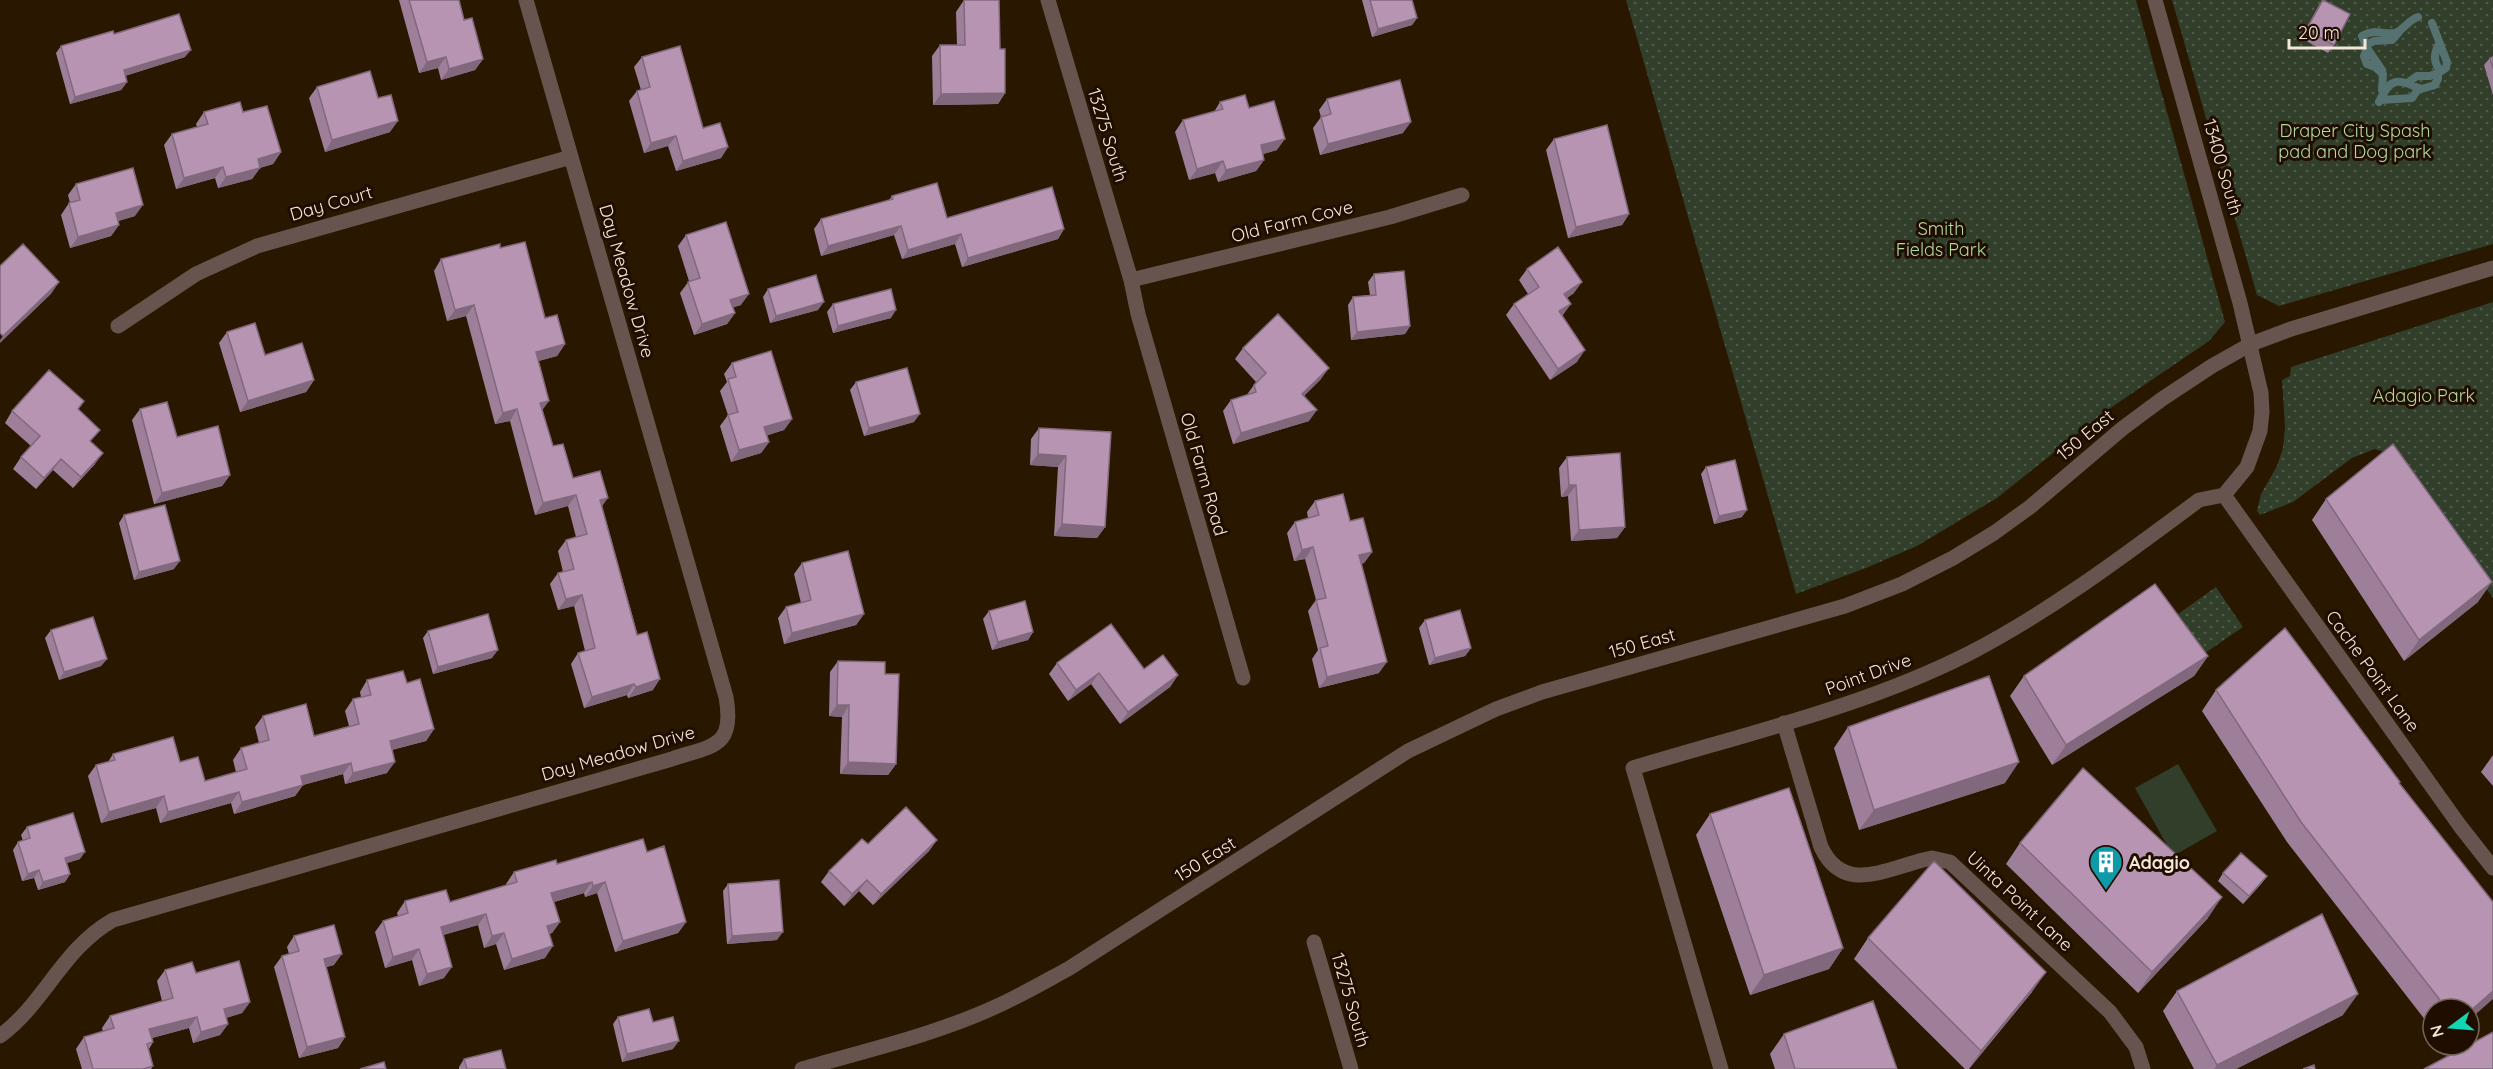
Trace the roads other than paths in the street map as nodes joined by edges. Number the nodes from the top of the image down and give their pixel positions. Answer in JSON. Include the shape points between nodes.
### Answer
{"nodes":[{"id":1,"x":526,"y":0,"type":"edge"},
{"id":2,"x":1048,"y":0,"type":"edge"},
{"id":3,"x":2155,"y":0,"type":"edge"},
{"id":4,"x":571,"y":156,"type":"junction"},
{"id":5,"x":1462,"y":195,"type":"dead end"},
{"id":6,"x":2493,"y":268,"type":"edge"},
{"id":7,"x":1131,"y":280,"type":"junction"},
{"id":8,"x":118,"y":326,"type":"dead end"},
{"id":9,"x":2251,"y":344,"type":"junction"},
{"id":10,"x":2223,"y":495,"type":"junction"},
{"id":11,"x":1243,"y":678,"type":"dead end"},
{"id":12,"x":1784,"y":723,"type":"junction"},
{"id":13,"x":2493,"y":868,"type":"edge"},
{"id":14,"x":1314,"y":942,"type":"dead end"},
{"id":15,"x":0,"y":1036,"type":"edge"},
{"id":16,"x":802,"y":1069,"type":"edge"},
{"id":17,"x":1352,"y":1069,"type":"edge"},
{"id":18,"x":1721,"y":1069,"type":"edge"},
{"id":19,"x":2143,"y":1069,"type":"edge"}],
"edges":[{"from":1,"to":4,"type":"street","name":"Day Meadow Drive"},
{"from":2,"to":7,"type":"street","name":"13275 South"},
{"from":3,"to":9,"type":"street","name":"13400 South"},
{"from":4,"to":8,"type":"street","name":"Day Court","via":[[257,246],[196,274]]},
{"from":4,"to":15,"type":"street","name":"Day Meadow Drive","via":[[726,697],[726,735],[718,744],[672,759],[113,920],[71,954],[24,1015]]},
{"from":5,"to":7,"type":"street","name":"Old Farm Cove","via":[[1390,217]]},
{"from":6,"to":9,"type":"street","name":"150 East"},
{"from":7,"to":11,"type":"street","name":"Old Farm Road"},
{"from":9,"to":10,"type":"street","via":[[2261,393],[2260,431],[2247,467]]},
{"from":9,"to":16,"type":"street","name":"150 East","via":[[2162,399],[1994,533],[1912,579],[1845,606],[1542,692],[1496,709],[1408,751],[1032,989],[948,1025]]},
{"from":10,"to":12,"type":"street","name":"Point Drive","via":[[2199,500],[2033,618],[1967,654],[1852,702]]},
{"from":10,"to":13,"type":"street","name":"Cache Point Lane"},
{"from":12,"to":18,"type":"street","name":"Point Drive","via":[[1633,768]]},
{"from":12,"to":19,"type":"street","name":"Uinta Point Lane","via":[[1821,847],[1832,865],[1850,876],[1861,876],[1932,858],[1950,862],[2110,1012],[2132,1041]]},
{"from":14,"to":17,"type":"street","name":"13275 South"}]}
